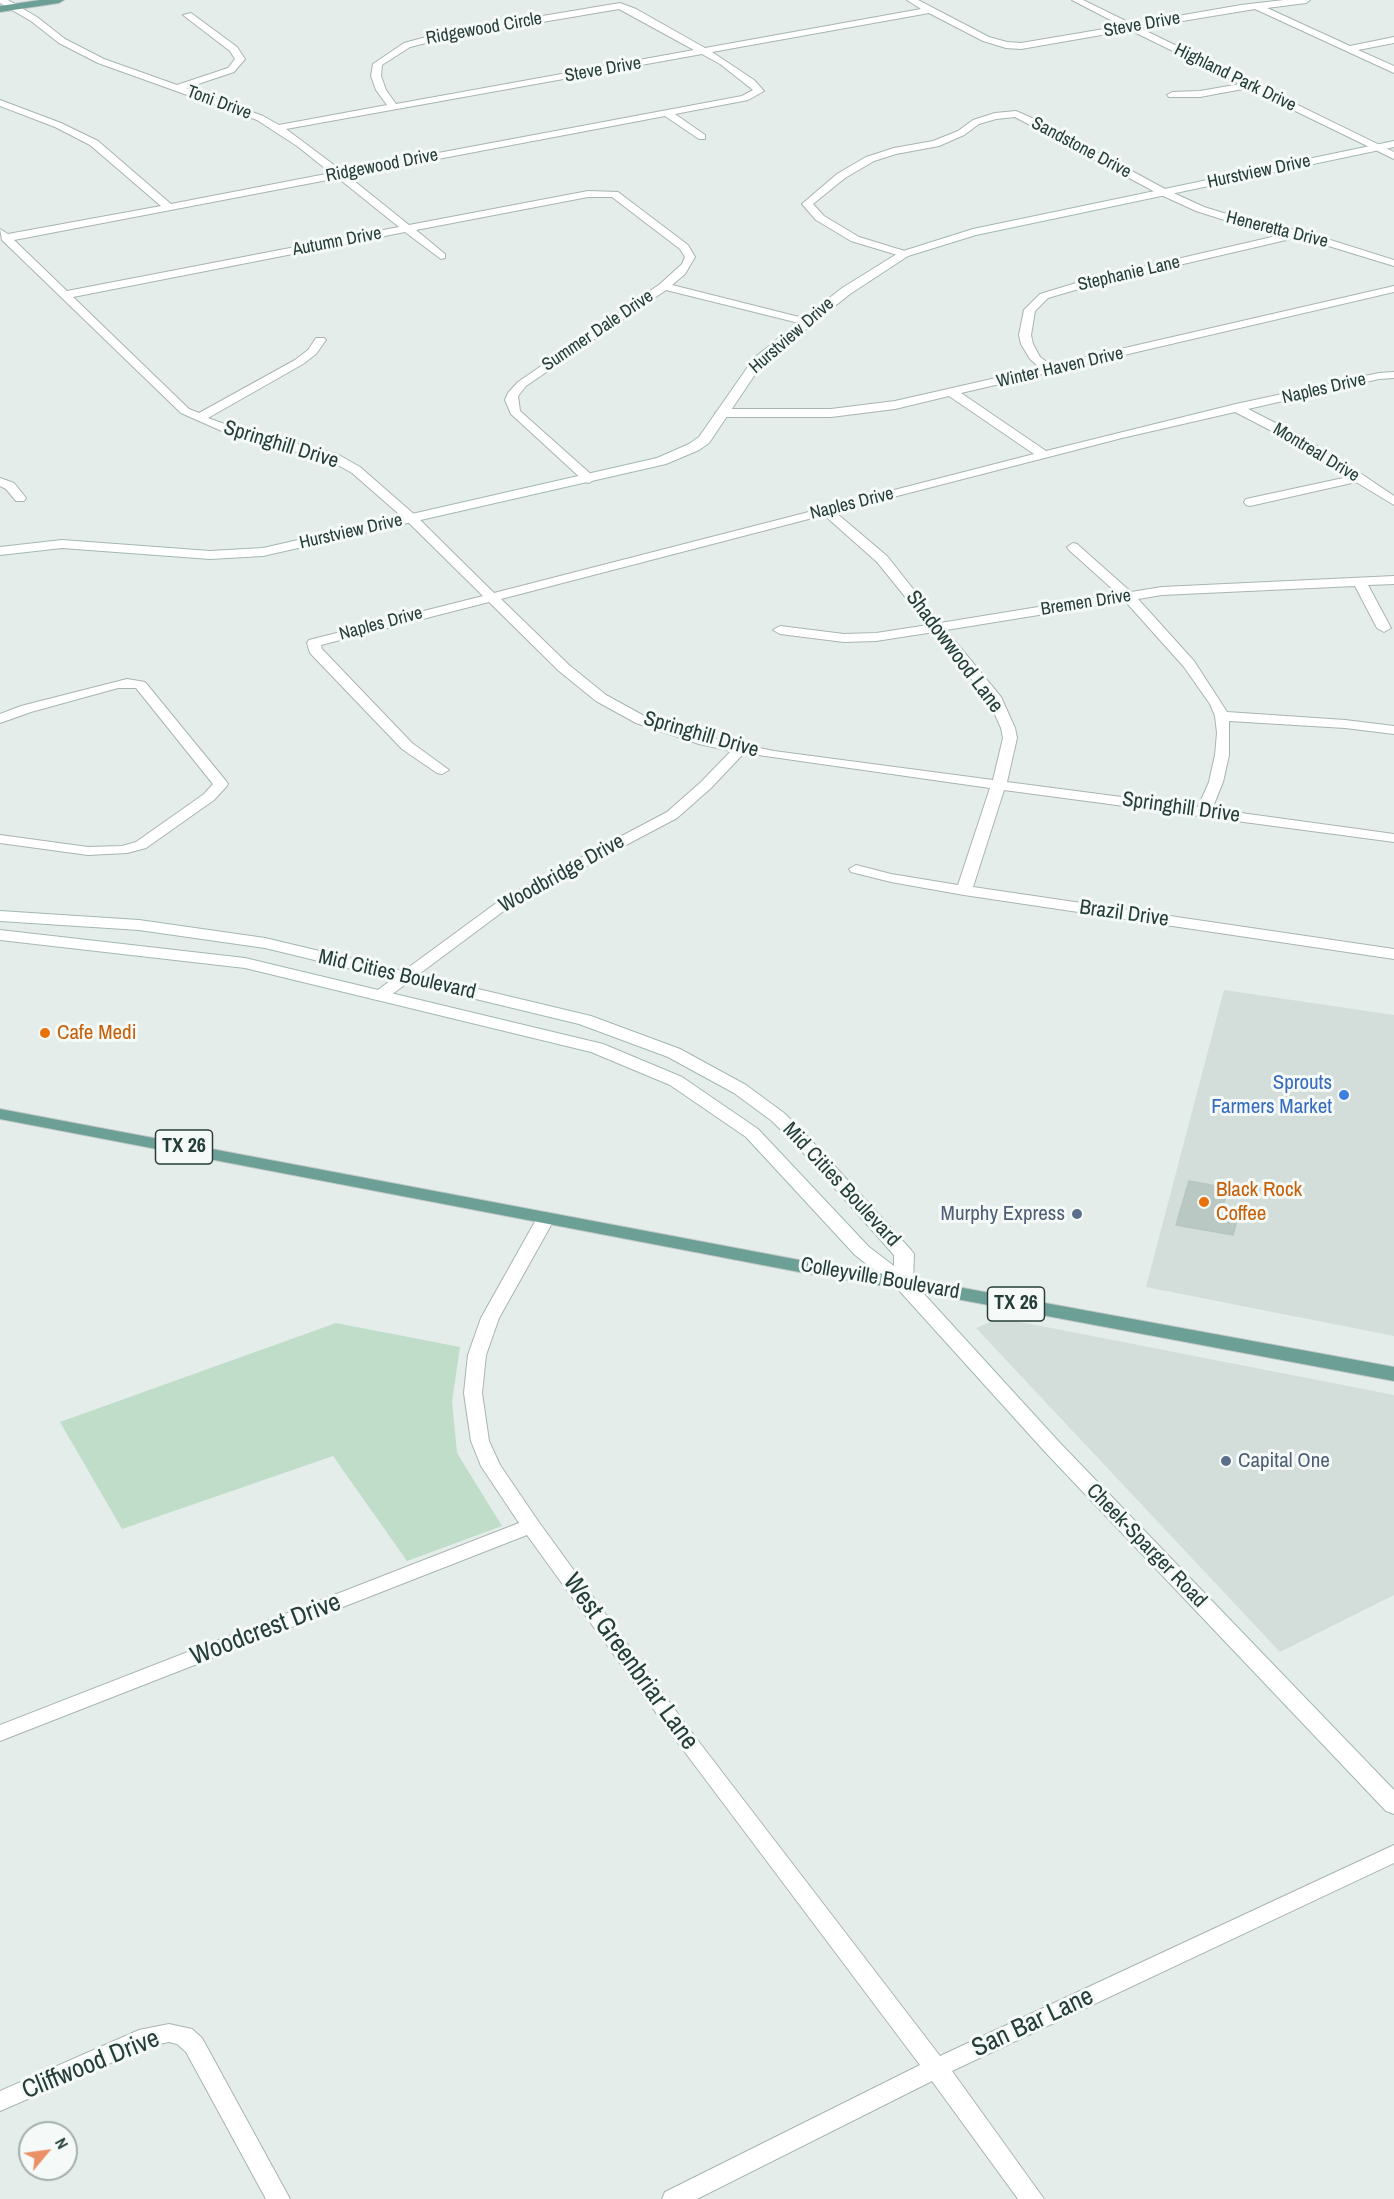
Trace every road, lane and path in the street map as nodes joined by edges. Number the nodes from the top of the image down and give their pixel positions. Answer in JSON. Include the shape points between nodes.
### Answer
{"nodes":[{"id":1,"x":2,"y":0,"type":"edge"},
{"id":2,"x":59,"y":0,"type":"edge"},
{"id":3,"x":910,"y":0,"type":"edge"},
{"id":4,"x":1076,"y":0,"type":"edge"},
{"id":5,"x":1244,"y":0,"type":"edge"},
{"id":6,"x":1306,"y":0,"type":"edge"},
{"id":7,"x":1258,"y":6,"type":"junction"},
{"id":8,"x":13,"y":7,"type":"junction"},
{"id":9,"x":0,"y":9,"type":"edge"},
{"id":10,"x":929,"y":10,"type":"junction"},
{"id":11,"x":188,"y":15,"type":"dead end"},
{"id":12,"x":1131,"y":27,"type":"junction"},
{"id":13,"x":1394,"y":40,"type":"edge"},
{"id":14,"x":1350,"y":49,"type":"junction"},
{"id":15,"x":705,"y":52,"type":"junction"},
{"id":16,"x":1394,"y":70,"type":"edge"},
{"id":17,"x":1250,"y":86,"type":"junction"},
{"id":18,"x":176,"y":88,"type":"junction"},
{"id":19,"x":758,"y":94,"type":"joint"},
{"id":20,"x":1172,"y":95,"type":"dead end"},
{"id":21,"x":0,"y":103,"type":"edge"},
{"id":22,"x":394,"y":108,"type":"junction"},
{"id":23,"x":667,"y":112,"type":"junction"},
{"id":24,"x":277,"y":128,"type":"junction"},
{"id":25,"x":702,"y":137,"type":"dead end"},
{"id":26,"x":1394,"y":144,"type":"edge"},
{"id":27,"x":1377,"y":147,"type":"junction"},
{"id":28,"x":1394,"y":156,"type":"edge"},
{"id":29,"x":339,"y":175,"type":"junction"},
{"id":30,"x":609,"y":192,"type":"joint"},
{"id":31,"x":1163,"y":192,"type":"junction"},
{"id":32,"x":169,"y":207,"type":"junction"},
{"id":33,"x":407,"y":229,"type":"junction"},
{"id":34,"x":1301,"y":234,"type":"junction"},
{"id":35,"x":3,"y":235,"type":"edge"},
{"id":36,"x":904,"y":254,"type":"junction"},
{"id":37,"x":441,"y":256,"type":"dead end"},
{"id":38,"x":1394,"y":263,"type":"edge"},
{"id":39,"x":664,"y":286,"type":"junction"},
{"id":40,"x":1394,"y":289,"type":"edge"},
{"id":41,"x":64,"y":295,"type":"junction"},
{"id":42,"x":807,"y":322,"type":"junction"},
{"id":43,"x":320,"y":340,"type":"dead end"},
{"id":44,"x":1048,"y":370,"type":"junction"},
{"id":45,"x":1394,"y":375,"type":"edge"},
{"id":46,"x":953,"y":393,"type":"junction"},
{"id":47,"x":1236,"y":408,"type":"junction"},
{"id":48,"x":721,"y":413,"type":"junction"},
{"id":49,"x":199,"y":418,"type":"junction"},
{"id":50,"x":1044,"y":455,"type":"junction"},
{"id":51,"x":1359,"y":478,"type":"junction"},
{"id":52,"x":589,"y":479,"type":"junction"},
{"id":53,"x":0,"y":482,"type":"edge"},
{"id":54,"x":20,"y":498,"type":"dead end"},
{"id":55,"x":1394,"y":501,"type":"edge"},
{"id":56,"x":1251,"y":502,"type":"dead end"},
{"id":57,"x":825,"y":511,"type":"junction"},
{"id":58,"x":411,"y":518,"type":"junction"},
{"id":59,"x":1073,"y":547,"type":"dead end"},
{"id":60,"x":0,"y":551,"type":"edge"},
{"id":61,"x":1394,"y":580,"type":"edge"},
{"id":62,"x":1360,"y":582,"type":"junction"},
{"id":63,"x":492,"y":596,"type":"junction"},
{"id":64,"x":1128,"y":596,"type":"junction"},
{"id":65,"x":939,"y":628,"type":"junction"},
{"id":66,"x":1384,"y":628,"type":"dead end"},
{"id":67,"x":780,"y":630,"type":"dead end"},
{"id":68,"x":1222,"y":716,"type":"junction"},
{"id":69,"x":0,"y":719,"type":"edge"},
{"id":70,"x":1394,"y":730,"type":"edge"},
{"id":71,"x":740,"y":749,"type":"junction"},
{"id":72,"x":442,"y":770,"type":"dead end"},
{"id":73,"x":1000,"y":785,"type":"junction"},
{"id":74,"x":1204,"y":811,"type":"junction"},
{"id":75,"x":1394,"y":838,"type":"edge"},
{"id":76,"x":0,"y":839,"type":"edge"},
{"id":77,"x":855,"y":869,"type":"dead end"},
{"id":78,"x":964,"y":890,"type":"junction"},
{"id":79,"x":0,"y":916,"type":"edge"},
{"id":80,"x":0,"y":935,"type":"edge"},
{"id":81,"x":1394,"y":954,"type":"edge"},
{"id":82,"x":403,"y":976,"type":"junction"},
{"id":83,"x":381,"y":995,"type":"junction"},
{"id":84,"x":0,"y":1114,"type":"edge"},
{"id":85,"x":546,"y":1218,"type":"junction"},
{"id":86,"x":903,"y":1282,"type":"junction"},
{"id":87,"x":1394,"y":1374,"type":"edge"},
{"id":88,"x":531,"y":1526,"type":"junction"},
{"id":89,"x":0,"y":1733,"type":"edge"},
{"id":90,"x":1394,"y":1805,"type":"edge"},
{"id":91,"x":1394,"y":1853,"type":"edge"},
{"id":92,"x":936,"y":2068,"type":"junction"},
{"id":93,"x":0,"y":2102,"type":"edge"},
{"id":94,"x":278,"y":2199,"type":"edge"},
{"id":95,"x":674,"y":2199,"type":"edge"},
{"id":96,"x":1032,"y":2199,"type":"edge"}],
"edges":[{"from":1,"to":8,"type":"street","name":"Toni Drive"},
{"from":2,"to":8,"type":"main road"},
{"from":3,"to":10,"type":"street"},
{"from":4,"to":12,"type":"street","name":"Highland Park Drive"},
{"from":5,"to":7,"type":"street"},
{"from":6,"to":7,"type":"street","name":"Steve Drive"},
{"from":7,"to":12,"type":"street","name":"Steve Drive"},
{"from":7,"to":14,"type":"street"},
{"from":8,"to":9,"type":"main road"},
{"from":8,"to":18,"type":"street","name":"Toni Drive","via":[[76,50]]},
{"from":10,"to":12,"type":"street","name":"Steve Drive","via":[[986,39],[1013,46]]},
{"from":10,"to":15,"type":"street","name":"Steve Drive"},
{"from":11,"to":18,"type":"street","via":[[234,49],[240,59],[236,67],[224,73]]},
{"from":12,"to":17,"type":"street","name":"Highland Park Drive"},
{"from":13,"to":14,"type":"street"},
{"from":14,"to":16,"type":"street"},
{"from":15,"to":19,"type":"street","name":"Ridgewood Circle","via":[[751,82],[758,88]]},
{"from":15,"to":22,"type":"street","name":"Steve Drive"},
{"from":15,"to":22,"type":"street","name":"Ridgewood Circle","via":[[620,6],[441,36],[406,45],[378,64],[376,76],[381,90]]},
{"from":17,"to":20,"type":"street"},
{"from":17,"to":27,"type":"street","name":"Highland Park Drive"},
{"from":18,"to":24,"type":"street","name":"Toni Drive","via":[[250,114]]},
{"from":19,"to":23,"type":"street","name":"Ridgewood Drive"},
{"from":21,"to":32,"type":"street","via":[[94,143]]},
{"from":22,"to":24,"type":"street","name":"Steve Drive"},
{"from":23,"to":25,"type":"street"},
{"from":23,"to":29,"type":"street","name":"Ridgewood Drive"},
{"from":24,"to":29,"type":"street","name":"Toni Drive"},
{"from":26,"to":27,"type":"main road","name":"Hurstview Drive"},
{"from":27,"to":28,"type":"street","name":"Highland Park Drive"},
{"from":27,"to":31,"type":"main road","name":"Hurstview Drive"},
{"from":29,"to":32,"type":"street","name":"Ridgewood Drive"},
{"from":29,"to":33,"type":"street","name":"Toni Drive"},
{"from":30,"to":33,"type":"street","name":"Autumn Drive"},
{"from":30,"to":39,"type":"street","name":"Summer Dale Drive","via":[[688,252],[690,257],[681,272]]},
{"from":31,"to":34,"type":"street","name":"Heneretta Drive","via":[[1241,222]]},
{"from":31,"to":36,"type":"main road","name":"Hurstview Drive","via":[[973,232]]},
{"from":31,"to":36,"type":"street","name":"Sandstone Drive","via":[[1016,114],[995,116],[935,144],[870,159],[841,176],[807,204],[820,218],[855,239]]},
{"from":32,"to":35,"type":"street","name":"Ridgewood Drive"},
{"from":33,"to":37,"type":"street","name":"Toni Drive"},
{"from":33,"to":41,"type":"street","name":"Autumn Drive"},
{"from":34,"to":38,"type":"street","name":"Heneretta Drive"},
{"from":34,"to":44,"type":"street","name":"Stephanie Lane","via":[[1044,296],[1030,310],[1025,335],[1036,359]]},
{"from":35,"to":41,"type":"street","name":"Springhill Drive"},
{"from":36,"to":42,"type":"main road","name":"Hurstview Drive"},
{"from":39,"to":42,"type":"street"},
{"from":39,"to":52,"type":"street","name":"Summer Dale Drive","via":[[522,384],[512,395],[515,412]]},
{"from":40,"to":44,"type":"street","name":"Winter Haven Drive"},
{"from":41,"to":49,"type":"street","name":"Springhill Drive","via":[[173,400]]},
{"from":42,"to":48,"type":"main road","name":"Hurstview Drive","via":[[758,361]]},
{"from":43,"to":49,"type":"street","via":[[299,362]]},
{"from":44,"to":46,"type":"street","name":"Winter Haven Drive"},
{"from":45,"to":47,"type":"street","name":"Naples Drive"},
{"from":46,"to":48,"type":"street","name":"Winter Haven Drive","via":[[862,410]]},
{"from":46,"to":50,"type":"street"},
{"from":47,"to":50,"type":"street","name":"Naples Drive"},
{"from":47,"to":51,"type":"street","name":"Montreal Drive","via":[[1297,439]]},
{"from":48,"to":52,"type":"main road","name":"Hurstview Drive","via":[[711,431],[694,447],[662,460]]},
{"from":49,"to":58,"type":"street","name":"Springhill Drive","via":[[237,433],[333,457],[382,490]]},
{"from":50,"to":57,"type":"street","name":"Naples Drive"},
{"from":51,"to":55,"type":"street","name":"Montreal Drive"},
{"from":51,"to":56,"type":"street"},
{"from":52,"to":58,"type":"main road","name":"Hurstview Drive"},
{"from":53,"to":54,"type":"street","via":[[10,486]]},
{"from":57,"to":63,"type":"street","name":"Naples Drive"},
{"from":57,"to":65,"type":"street","name":"Shadowwood Lane","via":[[882,559]]},
{"from":58,"to":60,"type":"main road","name":"Hurstview Drive","via":[[263,552],[230,555],[62,544]]},
{"from":58,"to":63,"type":"street","name":"Springhill Drive"},
{"from":59,"to":64,"type":"street"},
{"from":61,"to":62,"type":"street","name":"Bremen Drive"},
{"from":62,"to":64,"type":"street","name":"Bremen Drive","via":[[1203,588]]},
{"from":62,"to":66,"type":"street"},
{"from":63,"to":71,"type":"street","name":"Springhill Drive","via":[[564,668],[601,698],[664,729]]},
{"from":63,"to":72,"type":"street","name":"Naples Drive","via":[[322,640],[313,646],[407,746]]},
{"from":64,"to":65,"type":"street","name":"Bremen Drive"},
{"from":64,"to":68,"type":"street","via":[[1189,664]]},
{"from":65,"to":67,"type":"street","name":"Bremen Drive","via":[[844,638]]},
{"from":65,"to":73,"type":"street","name":"Shadowwood Lane","via":[[996,700],[1008,728],[1010,738]]},
{"from":68,"to":70,"type":"street"},
{"from":68,"to":74,"type":"street","via":[[1222,755]]},
{"from":69,"to":76,"type":"street","via":[[117,684],[140,685],[221,784],[141,845],[122,850],[88,851]]},
{"from":71,"to":73,"type":"street","name":"Springhill Drive"},
{"from":71,"to":82,"type":"street","name":"Woodbridge Drive","via":[[672,815],[504,904]]},
{"from":73,"to":74,"type":"street","name":"Springhill Drive"},
{"from":73,"to":78,"type":"street","name":"Shadowwood Lane"},
{"from":74,"to":75,"type":"street","name":"Springhill Drive"},
{"from":77,"to":78,"type":"street","name":"Brazil Drive"},
{"from":78,"to":81,"type":"street","name":"Brazil Drive"},
{"from":79,"to":82,"type":"main road","name":"Mid Cities Boulevard","via":[[139,925],[265,943]]},
{"from":80,"to":83,"type":"main road","name":"Mid Cities Boulevard","via":[[245,963]]},
{"from":82,"to":83,"type":"street","name":"Woodbridge Drive"},
{"from":82,"to":86,"type":"main road","name":"Mid Cities Boulevard","via":[[585,1020],[674,1053],[740,1089],[778,1117],[804,1143],[904,1254]]},
{"from":83,"to":86,"type":"main road","name":"Mid Cities Boulevard","via":[[597,1047],[674,1080],[752,1133],[862,1251]]},
{"from":84,"to":85,"type":"main road","name":"Colleyville Boulevard","number":"TX 26"},
{"from":85,"to":86,"type":"main road","name":"Colleyville Boulevard","number":"TX 26"},
{"from":85,"to":88,"type":"street","name":"West Greenbriar Lane","via":[[490,1318],[477,1355],[473,1393],[480,1441]]},
{"from":86,"to":87,"type":"main road","name":"Colleyville Boulevard","number":"TX 26"},
{"from":86,"to":90,"type":"main road","name":"Cheek-Sparger Road","via":[[1053,1448]]},
{"from":88,"to":89,"type":"street","name":"Woodcrest Drive"},
{"from":88,"to":92,"type":"street","name":"West Greenbriar Lane","via":[[679,1730]]},
{"from":91,"to":92,"type":"street","name":"San Bar Lane"},
{"from":92,"to":95,"type":"street","name":"San Bar Lane"},
{"from":92,"to":96,"type":"street","name":"West Greenbriar Lane"},
{"from":93,"to":94,"type":"street","name":"Cliffwood Drive","via":[[147,2037],[169,2033],[184,2036],[194,2045]]}]}
